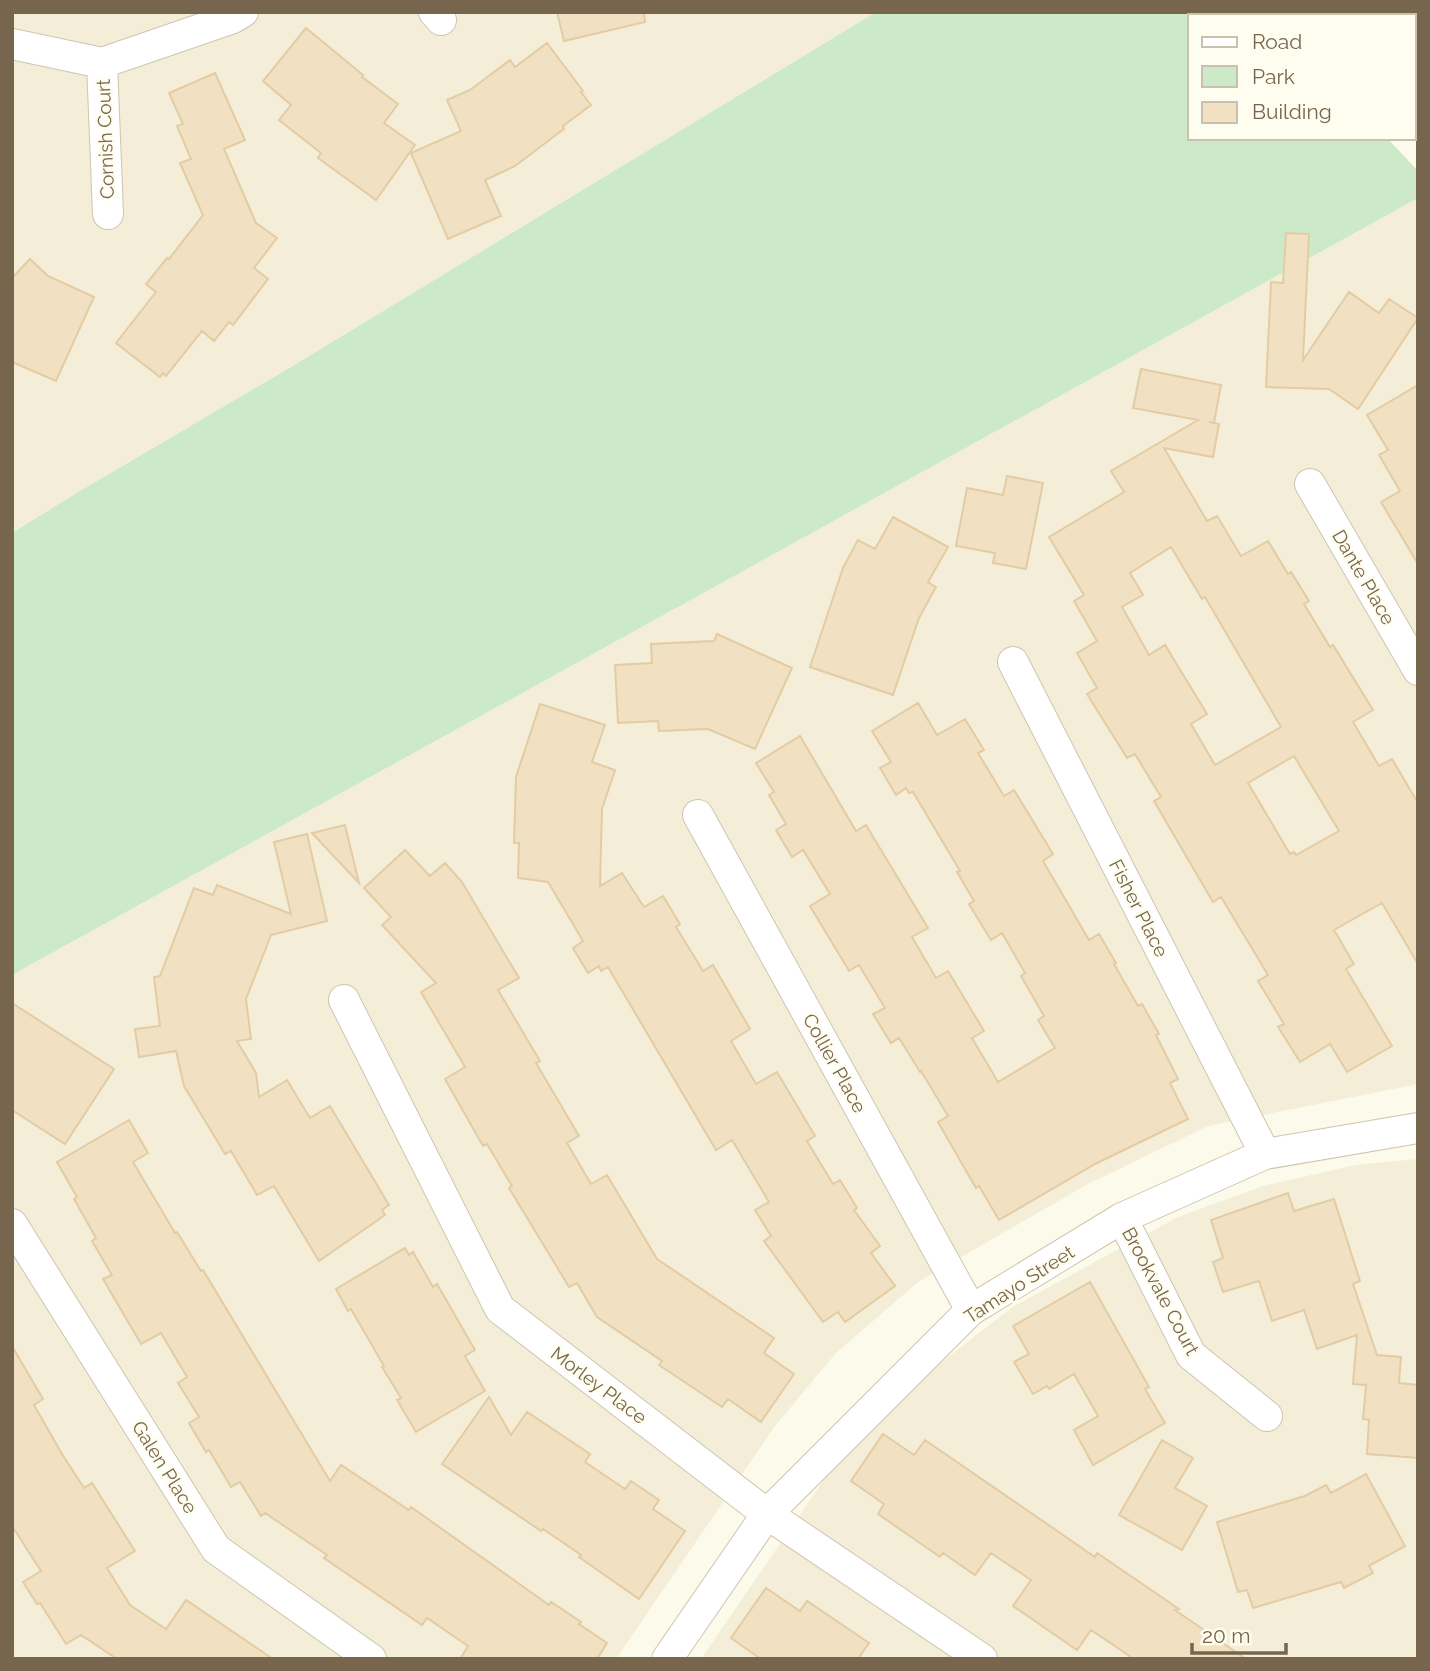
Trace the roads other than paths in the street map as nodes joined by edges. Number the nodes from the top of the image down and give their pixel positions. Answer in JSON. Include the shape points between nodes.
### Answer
{"nodes":[{"id":1,"x":243,"y":12,"type":"edge"},
{"id":2,"x":12,"y":44,"type":"edge"},
{"id":3,"x":102,"y":63,"type":"junction"},
{"id":4,"x":108,"y":214,"type":"dead end"},
{"id":5,"x":1310,"y":484,"type":"dead end"},
{"id":6,"x":1013,"y":662,"type":"dead end"},
{"id":7,"x":1418,"y":670,"type":"edge"},
{"id":8,"x":698,"y":816,"type":"dead end"},
{"id":9,"x":344,"y":1000,"type":"dead end"},
{"id":10,"x":1418,"y":1128,"type":"edge"},
{"id":11,"x":1265,"y":1154,"type":"junction"},
{"id":12,"x":1122,"y":1218,"type":"junction"},
{"id":13,"x":12,"y":1224,"type":"edge"},
{"id":14,"x":971,"y":1310,"type":"junction"},
{"id":15,"x":1267,"y":1416,"type":"dead end"},
{"id":16,"x":767,"y":1514,"type":"junction"},
{"id":17,"x":371,"y":1659,"type":"edge"},
{"id":18,"x":667,"y":1659,"type":"edge"},
{"id":19,"x":982,"y":1659,"type":"edge"}],
"edges":[{"from":1,"to":3,"type":"street"},
{"from":2,"to":3,"type":"street"},
{"from":3,"to":4,"type":"street","name":"Cornish Court"},
{"from":5,"to":7,"type":"street","name":"Dante Place"},
{"from":6,"to":11,"type":"street","name":"Fisher Place"},
{"from":8,"to":14,"type":"street","name":"Collier Place"},
{"from":9,"to":16,"type":"street","name":"Morley Place","via":[[500,1309]]},
{"from":10,"to":11,"type":"street","name":"Tamayo Street"},
{"from":11,"to":12,"type":"street","name":"Tamayo Street"},
{"from":12,"to":14,"type":"street","name":"Tamayo Street"},
{"from":12,"to":15,"type":"street","name":"Brookvale Court","via":[[1191,1355]]},
{"from":13,"to":17,"type":"street","name":"Galen Place","via":[[216,1549]]},
{"from":14,"to":16,"type":"street","name":"Tamayo Street"},
{"from":16,"to":18,"type":"street","name":"Tamayo Street"},
{"from":16,"to":19,"type":"street","name":"Morley Place"}]}
